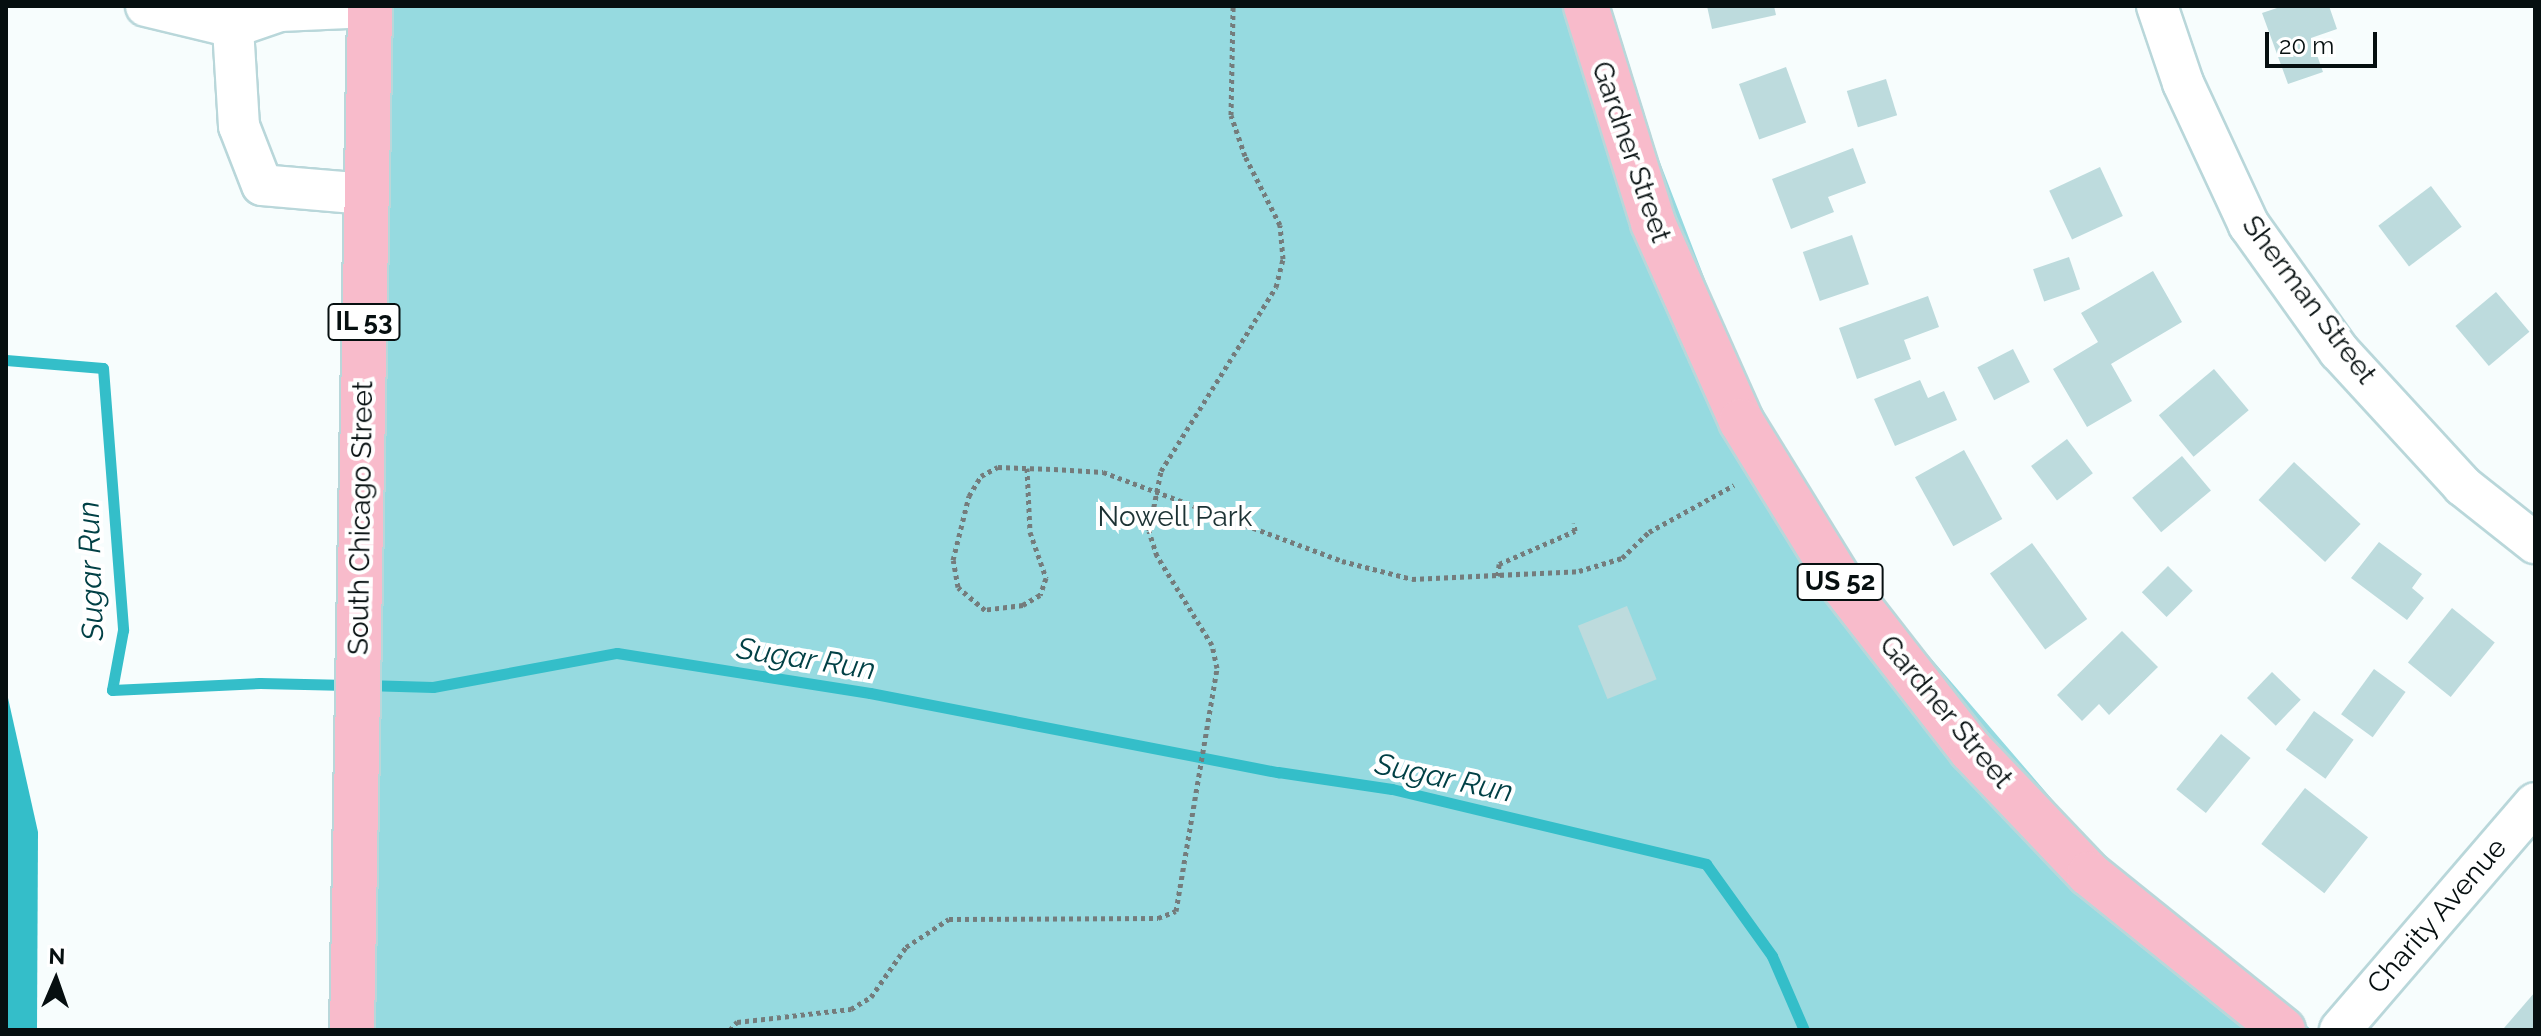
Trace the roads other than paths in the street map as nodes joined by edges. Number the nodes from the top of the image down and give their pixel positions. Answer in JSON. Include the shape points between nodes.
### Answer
{"nodes":[{"id":1,"x":146,"y":6,"type":"edge"},
{"id":2,"x":370,"y":6,"type":"edge"},
{"id":3,"x":1586,"y":6,"type":"edge"},
{"id":4,"x":2157,"y":6,"type":"edge"},
{"id":5,"x":233,"y":27,"type":"junction"},
{"id":6,"x":366,"y":194,"type":"junction"},
{"id":7,"x":2535,"y":543,"type":"edge"},
{"id":8,"x":2535,"y":803,"type":"edge"},
{"id":9,"x":352,"y":1030,"type":"edge"},
{"id":10,"x":2283,"y":1030,"type":"edge"},
{"id":11,"x":2340,"y":1030,"type":"edge"}],
"edges":[{"from":1,"to":5,"type":"street"},
{"from":2,"to":5,"type":"street","via":[[280,11]]},
{"from":2,"to":6,"type":"main road","name":"South Chicago Street","number":"IL 53"},
{"from":3,"to":10,"type":"main road","name":"Gardner Street","number":"US 52","via":[[1653,223],[1741,421],[1841,583],[1971,750],[2089,874]]},
{"from":4,"to":7,"type":"street","name":"Sherman Street","via":[[2183,83],[2249,225],[2339,351],[2463,486]]},
{"from":5,"to":6,"type":"street","via":[[239,126],[262,185]]},
{"from":6,"to":9,"type":"main road","name":"South Chicago Street","number":"IL 53"},
{"from":8,"to":11,"type":"street","name":"Charity Avenue"}]}
